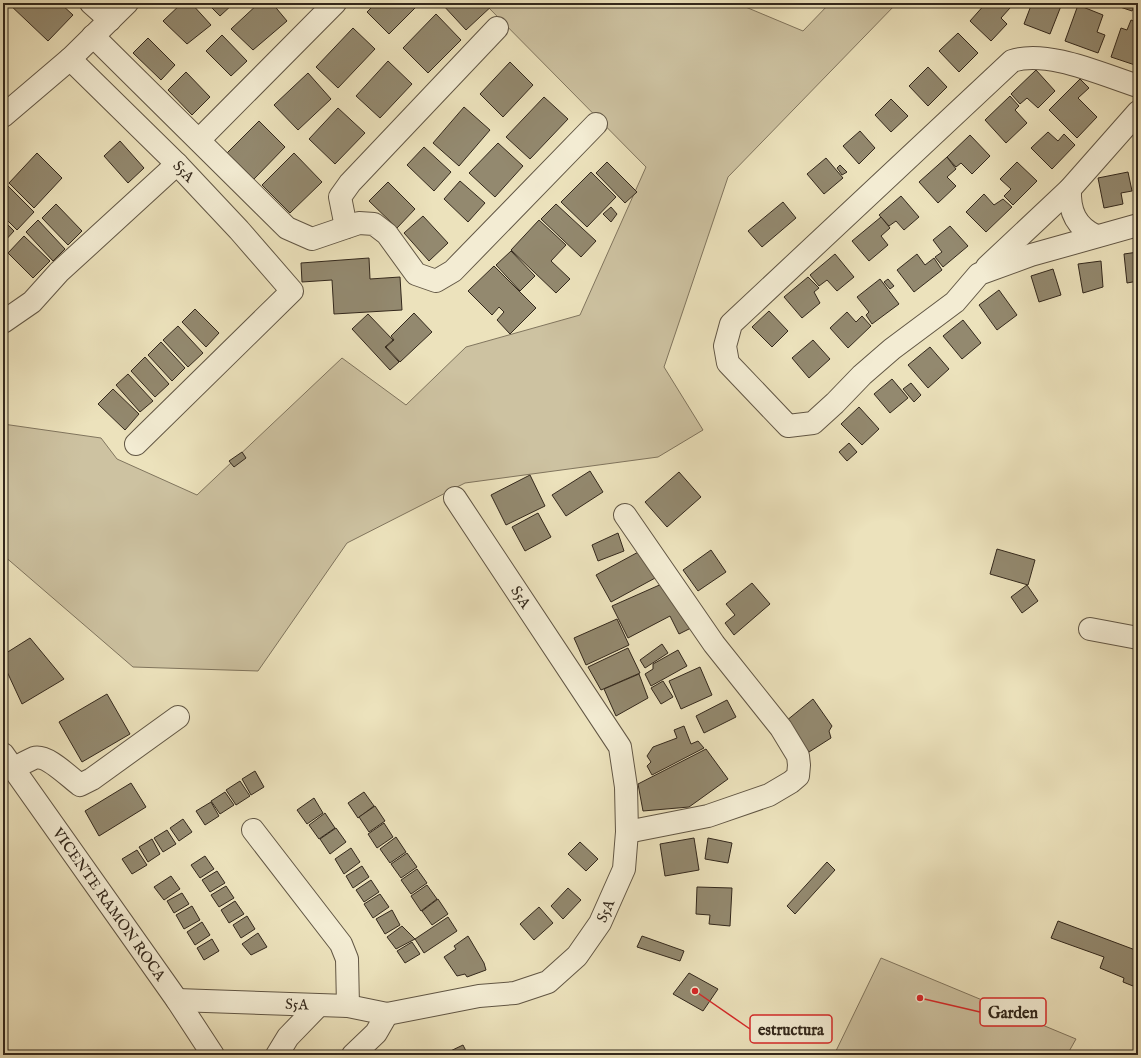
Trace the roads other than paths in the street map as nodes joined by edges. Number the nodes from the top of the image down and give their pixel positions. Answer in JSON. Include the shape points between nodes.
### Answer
{"nodes":[{"id":1,"x":91,"y":3,"type":"edge"},
{"id":2,"x":127,"y":3,"type":"edge"},
{"id":3,"x":334,"y":3,"type":"edge"},
{"id":4,"x":110,"y":20,"type":"junction"},
{"id":5,"x":497,"y":28,"type":"dead end"},
{"id":6,"x":93,"y":36,"type":"junction"},
{"id":7,"x":70,"y":59,"type":"junction"},
{"id":8,"x":1138,"y":86,"type":"edge"},
{"id":9,"x":1138,"y":112,"type":"edge"},
{"id":10,"x":3,"y":116,"type":"edge"},
{"id":11,"x":596,"y":124,"type":"dead end"},
{"id":12,"x":199,"y":140,"type":"junction"},
{"id":13,"x":177,"y":164,"type":"junction"},
{"id":14,"x":1070,"y":189,"type":"junction"},
{"id":15,"x":1138,"y":225,"type":"edge"},
{"id":16,"x":346,"y":227,"type":"junction"},
{"id":17,"x":1096,"y":236,"type":"junction"},
{"id":18,"x":979,"y":274,"type":"junction"},
{"id":19,"x":3,"y":322,"type":"edge"},
{"id":20,"x":136,"y":444,"type":"dead end"},
{"id":21,"x":455,"y":498,"type":"dead end"},
{"id":22,"x":625,"y":515,"type":"dead end"},
{"id":23,"x":1090,"y":629,"type":"dead end"},
{"id":24,"x":1138,"y":638,"type":"edge"},
{"id":25,"x":178,"y":718,"type":"dead end"},
{"id":26,"x":8,"y":761,"type":"edge"},
{"id":27,"x":253,"y":830,"type":"dead end"},
{"id":28,"x":627,"y":832,"type":"junction"},
{"id":29,"x":177,"y":1000,"type":"junction"},
{"id":30,"x":318,"y":1006,"type":"junction"},
{"id":31,"x":348,"y":1006,"type":"junction"},
{"id":32,"x":387,"y":1014,"type":"junction"},
{"id":33,"x":213,"y":1055,"type":"edge"},
{"id":34,"x":277,"y":1055,"type":"edge"},
{"id":35,"x":353,"y":1055,"type":"edge"}],
"edges":[{"from":1,"to":4,"type":"street"},
{"from":2,"to":4,"type":"street"},
{"from":3,"to":12,"type":"street"},
{"from":4,"to":6,"type":"street"},
{"from":5,"to":16,"type":"street","via":[[350,183],[340,197]]},
{"from":6,"to":7,"type":"street"},
{"from":6,"to":12,"type":"street"},
{"from":7,"to":10,"type":"street"},
{"from":7,"to":13,"type":"street","name":"S5A"},
{"from":8,"to":18,"type":"street","via":[[1052,59],[1030,57],[1012,61],[731,324],[725,346],[728,363],[788,426],[813,423],[892,349],[955,302]]},
{"from":9,"to":14,"type":"street"},
{"from":11,"to":16,"type":"street","via":[[453,271],[436,281],[416,274],[387,234],[374,224],[359,223]]},
{"from":12,"to":16,"type":"street","via":[[287,228],[312,238]]},
{"from":13,"to":19,"type":"street","via":[[59,272],[32,302]]},
{"from":13,"to":20,"type":"street","name":"S5A","via":[[292,291]]},
{"from":14,"to":17,"type":"street","via":[[1069,201],[1077,222]]},
{"from":14,"to":18,"type":"street"},
{"from":15,"to":17,"type":"street"},
{"from":17,"to":18,"type":"street","via":[[1031,255]]},
{"from":21,"to":28,"type":"street","name":"S5A","via":[[620,747],[626,787]]},
{"from":22,"to":28,"type":"street","via":[[714,644],[780,728],[798,756],[799,765],[798,776],[769,795],[708,816]]},
{"from":23,"to":24,"type":"street"},
{"from":25,"to":26,"type":"street","via":[[80,785],[43,758]]},
{"from":26,"to":29,"type":"street","name":"VICENTE RAMON ROCA"},
{"from":27,"to":31,"type":"street","via":[[341,944],[347,959]]},
{"from":28,"to":32,"type":"street","name":"S5A","via":[[624,869],[600,923],[578,956],[548,982],[515,992],[479,996]]},
{"from":29,"to":30,"type":"street","name":"S5A"},
{"from":29,"to":33,"type":"street","name":"VICENTE RAMON ROCA"},
{"from":30,"to":31,"type":"street","name":"S5A"},
{"from":30,"to":34,"type":"street","via":[[288,1037]]},
{"from":31,"to":32,"type":"street","name":"S5A"},
{"from":32,"to":35,"type":"street","via":[[376,1033]]}]}
